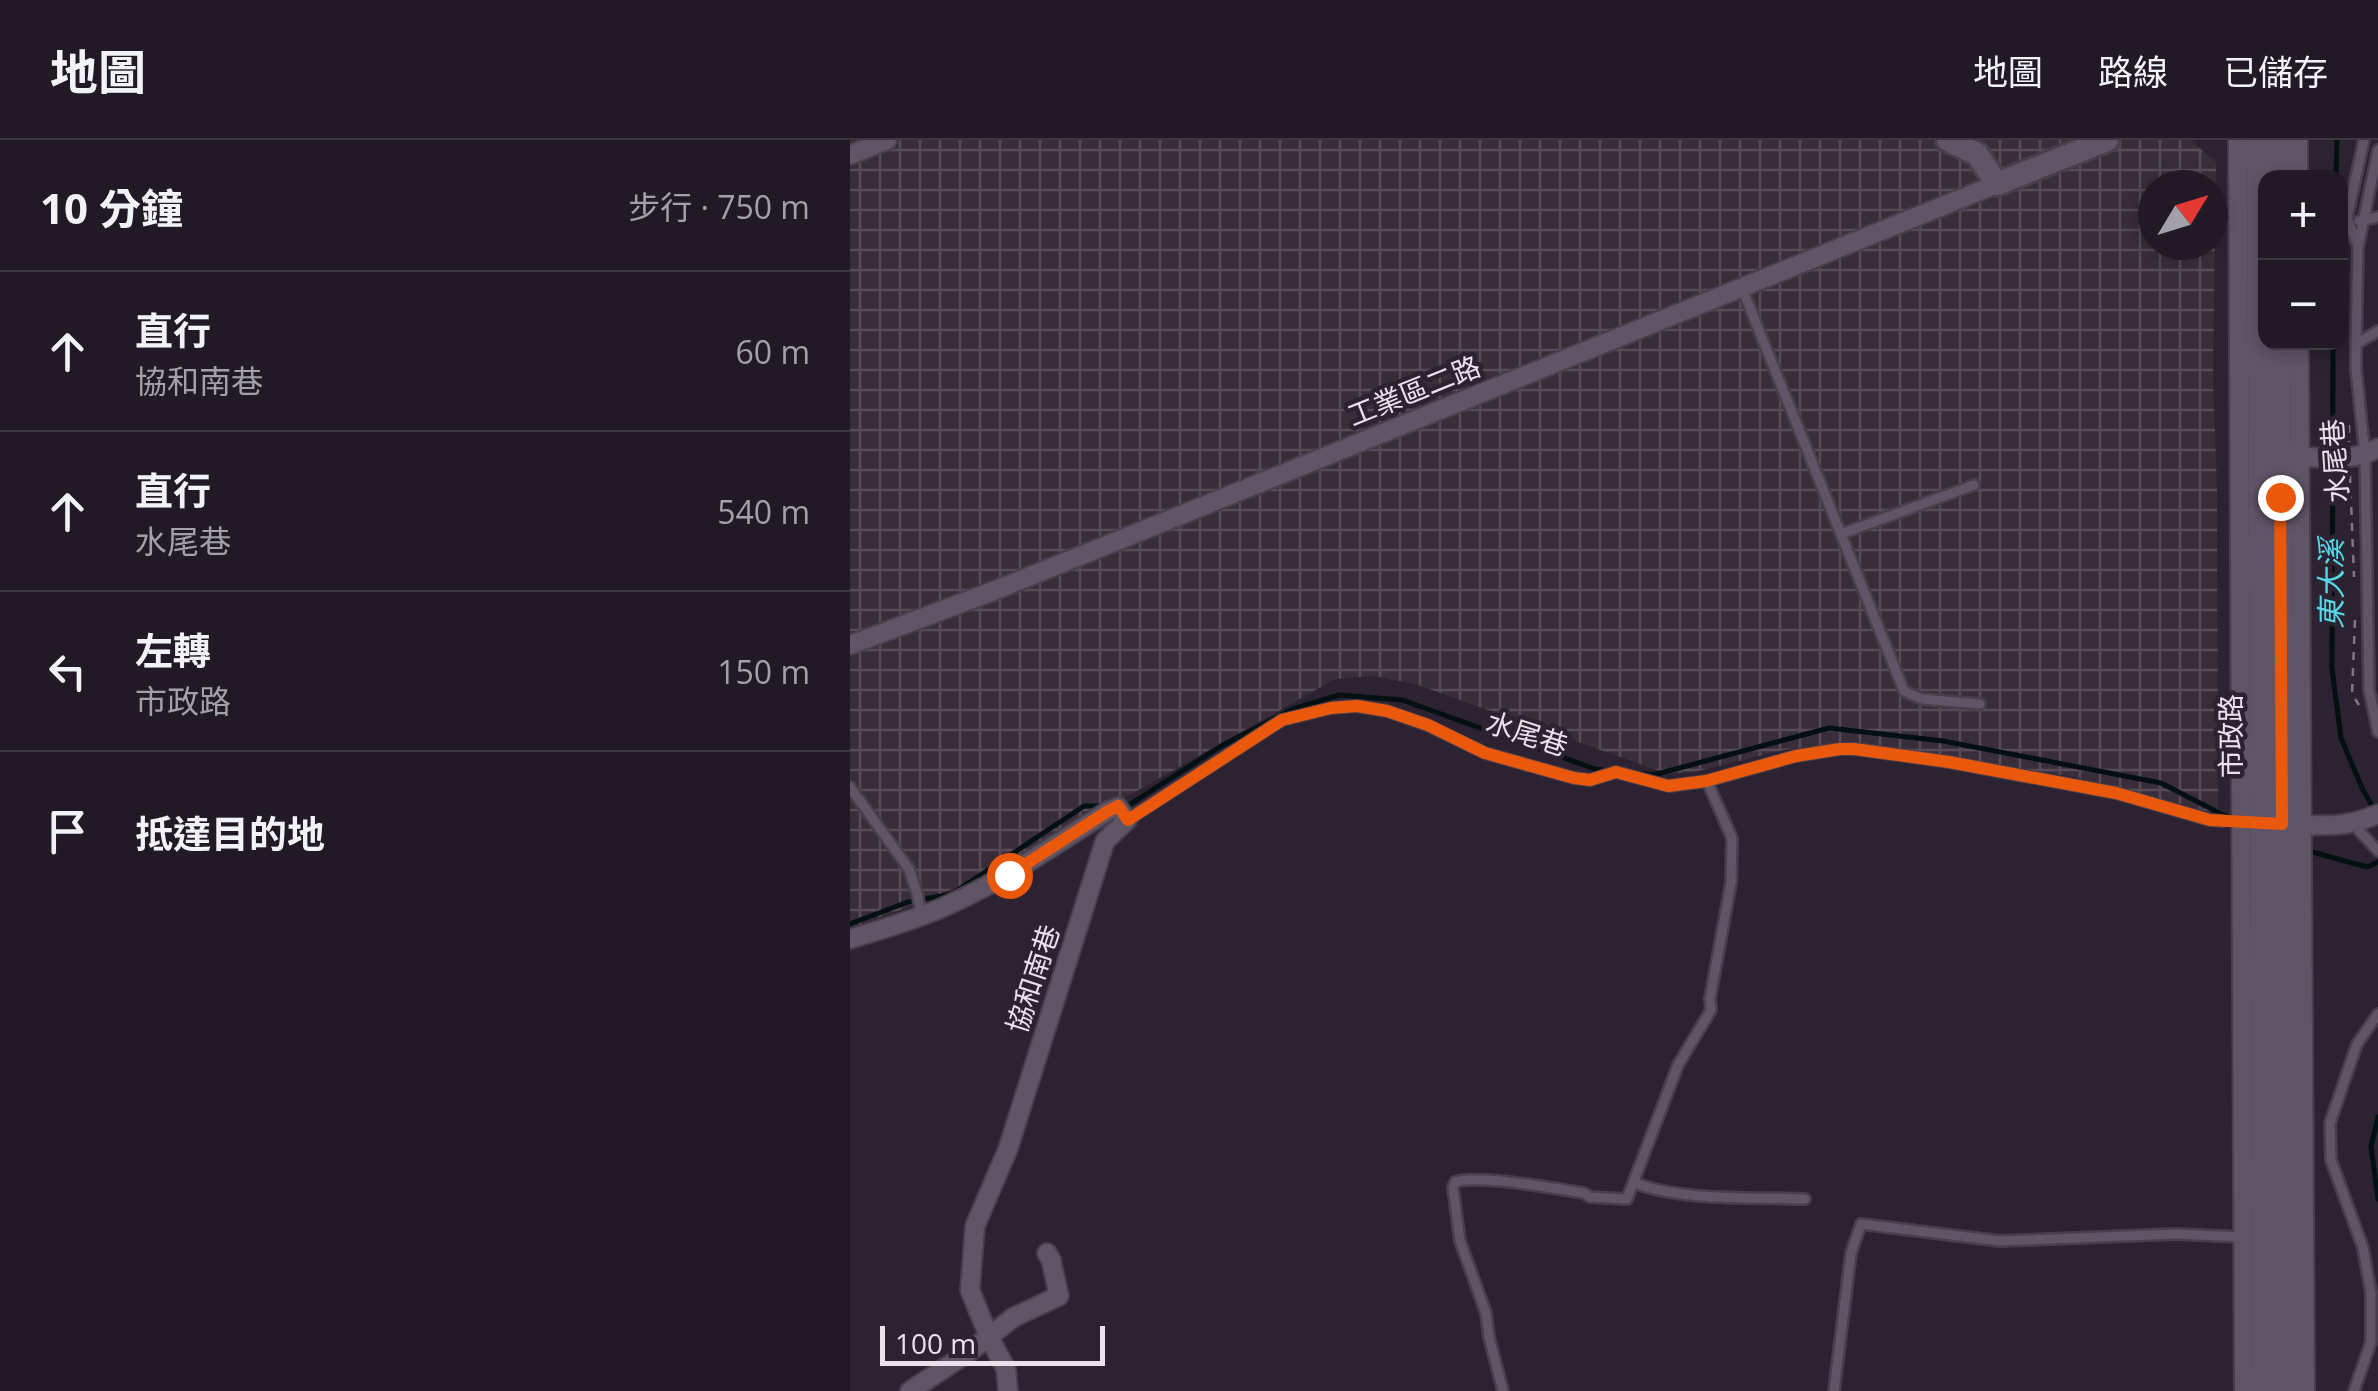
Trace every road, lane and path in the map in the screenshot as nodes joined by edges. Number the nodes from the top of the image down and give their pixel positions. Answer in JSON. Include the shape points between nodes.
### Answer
{"nodes":[{"id":1,"x":888,"y":140,"type":"edge"},
{"id":2,"x":1948,"y":140,"type":"edge"},
{"id":3,"x":2106,"y":140,"type":"edge"},
{"id":4,"x":2238,"y":140,"type":"edge"},
{"id":5,"x":2258,"y":140,"type":"edge"},
{"id":6,"x":2278,"y":140,"type":"edge"},
{"id":7,"x":2298,"y":140,"type":"edge"},
{"id":8,"x":2364,"y":140,"type":"edge"},
{"id":9,"x":2378,"y":150,"type":"edge"},
{"id":10,"x":850,"y":155,"type":"edge"},
{"id":11,"x":2278,"y":170,"type":"edge"},
{"id":12,"x":2298,"y":170,"type":"edge"},
{"id":13,"x":1996,"y":184,"type":"junction"},
{"id":14,"x":2348,"y":213,"type":"edge"},
{"id":15,"x":2378,"y":217,"type":"edge"},
{"id":16,"x":2348,"y":218,"type":"edge"},
{"id":17,"x":2348,"y":221,"type":"edge"},
{"id":18,"x":2362,"y":222,"type":"junction"},
{"id":19,"x":2358,"y":247,"type":"junction"},
{"id":20,"x":1742,"y":288,"type":"junction"},
{"id":21,"x":2378,"y":331,"type":"edge"},
{"id":22,"x":2356,"y":344,"type":"junction"},
{"id":23,"x":2278,"y":350,"type":"edge"},
{"id":24,"x":2296,"y":350,"type":"edge"},
{"id":25,"x":2371,"y":452,"type":"edge"},
{"id":26,"x":2260,"y":456,"type":"junction"},
{"id":27,"x":1974,"y":486,"type":"dead end"},
{"id":28,"x":1841,"y":534,"type":"junction"},
{"id":29,"x":850,"y":645,"type":"edge"},
{"id":30,"x":1980,"y":704,"type":"dead end"},
{"id":31,"x":2378,"y":732,"type":"edge"},
{"id":32,"x":1706,"y":781,"type":"junction"},
{"id":33,"x":850,"y":786,"type":"edge"},
{"id":34,"x":1128,"y":820,"type":"junction"},
{"id":35,"x":2364,"y":820,"type":"edge"},
{"id":36,"x":2262,"y":823,"type":"junction"},
{"id":37,"x":2378,"y":851,"type":"edge"},
{"id":38,"x":922,"y":916,"type":"junction"},
{"id":39,"x":850,"y":939,"type":"edge"},
{"id":40,"x":2378,"y":1014,"type":"edge"},
{"id":41,"x":1635,"y":1183,"type":"junction"},
{"id":42,"x":1805,"y":1198,"type":"dead end"},
{"id":43,"x":2244,"y":1237,"type":"junction"},
{"id":44,"x":1047,"y":1253,"type":"dead end"},
{"id":45,"x":989,"y":1336,"type":"junction"},
{"id":46,"x":910,"y":1391,"type":"edge"},
{"id":47,"x":1008,"y":1391,"type":"edge"},
{"id":48,"x":1503,"y":1391,"type":"edge"},
{"id":49,"x":1834,"y":1391,"type":"edge"},
{"id":50,"x":2244,"y":1391,"type":"edge"},
{"id":51,"x":2264,"y":1391,"type":"edge"},
{"id":52,"x":2286,"y":1391,"type":"edge"},
{"id":53,"x":2304,"y":1391,"type":"edge"},
{"id":54,"x":2354,"y":1391,"type":"edge"}],
"edges":[{"from":1,"to":10,"type":"street"},
{"from":2,"to":13,"type":"street","via":[[1976,154]]},
{"from":3,"to":13,"type":"street"},
{"from":4,"to":26,"type":"street","name":"市政路"},
{"from":5,"to":26,"type":"street","name":"市政路"},
{"from":6,"to":11,"type":"street"},
{"from":7,"to":12,"type":"street"},
{"from":8,"to":14,"type":"lane"},
{"from":9,"to":18,"type":"lane","name":"水尾巷"},
{"from":13,"to":20,"type":"street","name":"工業區二路"},
{"from":15,"to":18,"type":"lane"},
{"from":16,"to":18,"type":"lane"},
{"from":17,"to":19,"type":"lane","name":"水尾巷"},
{"from":18,"to":19,"type":"lane","name":"水尾巷"},
{"from":19,"to":22,"type":"lane","name":"水尾巷"},
{"from":20,"to":28,"type":"lane"},
{"from":20,"to":29,"type":"street","name":"工業區二路"},
{"from":21,"to":22,"type":"lane"},
{"from":22,"to":25,"type":"lane","name":"水尾巷"},
{"from":23,"to":26,"type":"street","name":"市政路"},
{"from":24,"to":26,"type":"street","name":"市政路"},
{"from":25,"to":26,"type":"street","via":[[2350,458]]},
{"from":25,"to":31,"type":"lane","name":"水尾巷","via":[[2370,690]]},
{"from":26,"to":36,"type":"street","name":"市政路"},
{"from":26,"to":36,"type":"street","name":"市政路"},
{"from":27,"to":28,"type":"lane"},
{"from":28,"to":30,"type":"lane","via":[[1904,691]]},
{"from":32,"to":34,"type":"lane","name":"水尾巷","via":[[1668,786],[1616,772],[1574,778],[1357,706],[1282,720]]},
{"from":32,"to":36,"type":"lane","name":"水尾巷","via":[[1796,756],[1854,749],[2116,793],[2210,820]]},
{"from":32,"to":41,"type":"lane","via":[[1732,838],[1710,1010],[1678,1065]]},
{"from":33,"to":38,"type":"lane","via":[[908,869]]},
{"from":34,"to":38,"type":"street","via":[[1118,806],[1009,875]]},
{"from":34,"to":45,"type":"street","name":"協和南巷","via":[[1105,841],[1008,1149],[975,1226],[970,1290]]},
{"from":35,"to":36,"type":"street","name":"水尾巷","via":[[2335,826]]},
{"from":35,"to":37,"type":"lane","name":"水尾巷"},
{"from":36,"to":43,"type":"street","name":"市政路"},
{"from":36,"to":51,"type":"street","name":"市政路"},
{"from":36,"to":52,"type":"street","name":"市政路"},
{"from":36,"to":53,"type":"street","name":"市政路"},
{"from":38,"to":39,"type":"street"},
{"from":40,"to":54,"type":"lane","via":[[2358,1044],[2330,1124],[2331,1160],[2372,1293],[2371,1342]]},
{"from":41,"to":42,"type":"lane","via":[[1707,1195]]},
{"from":41,"to":48,"type":"lane","via":[[1627,1199],[1487,1180],[1455,1182],[1460,1241],[1486,1313]]},
{"from":43,"to":49,"type":"lane","via":[[2000,1241],[1860,1224]]},
{"from":43,"to":50,"type":"street","name":"市政路"},
{"from":44,"to":45,"type":"street","via":[[1059,1296]]},
{"from":45,"to":46,"type":"street"},
{"from":45,"to":47,"type":"street","name":"協和南巷","via":[[1006,1369]]}]}
